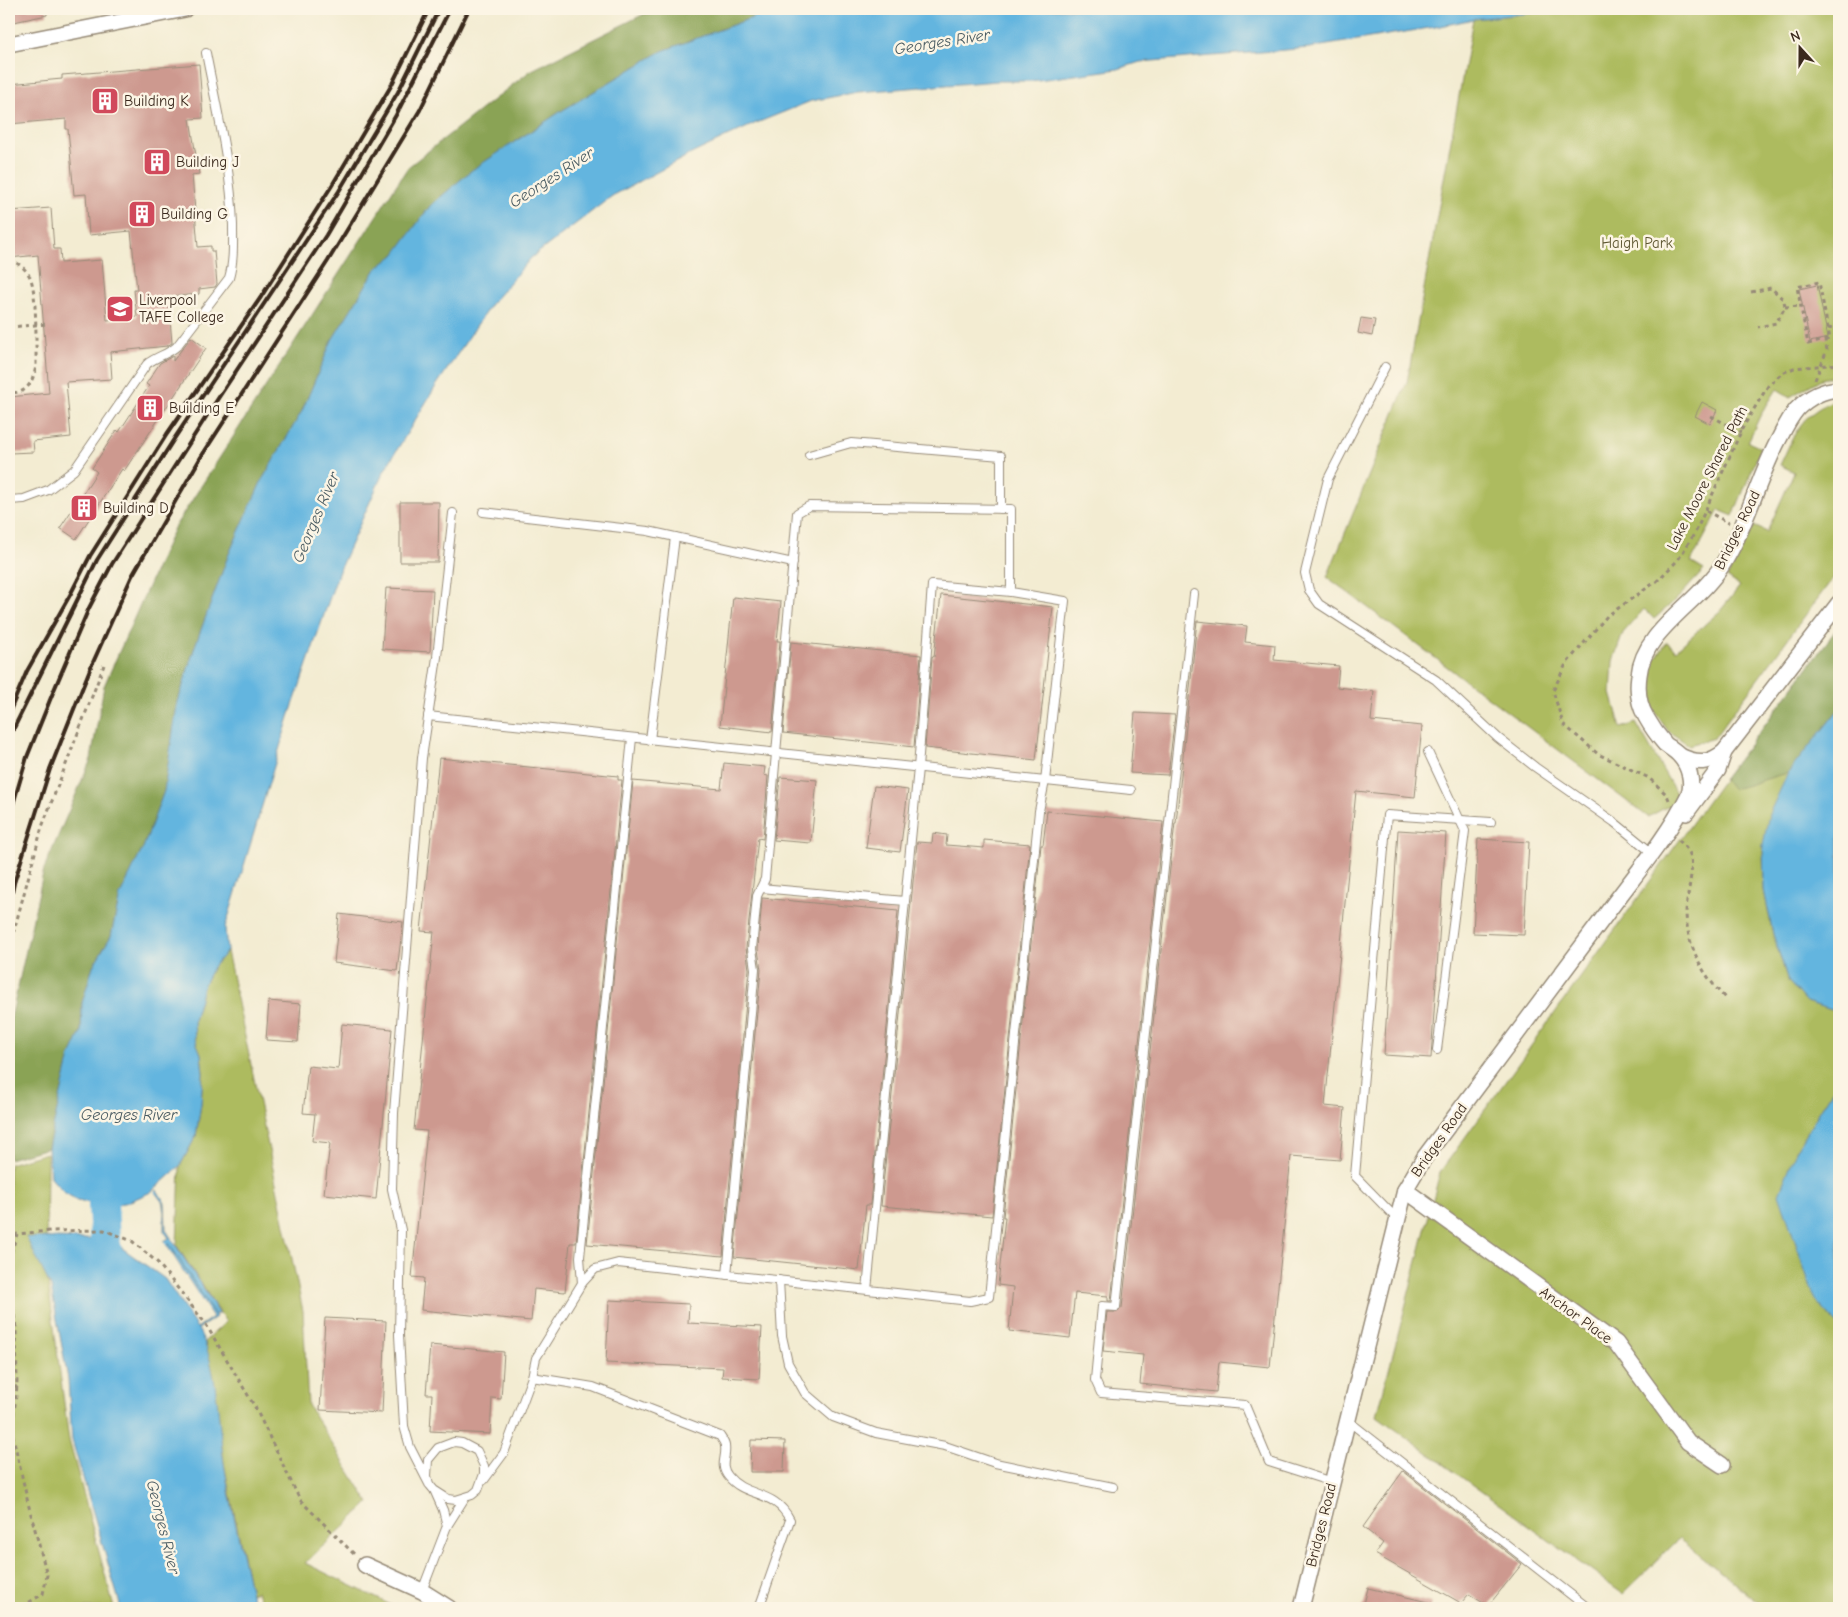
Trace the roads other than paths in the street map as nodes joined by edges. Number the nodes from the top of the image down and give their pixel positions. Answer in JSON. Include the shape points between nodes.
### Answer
{"nodes":[{"id":1,"x":185,"y":9,"type":"edge"},
{"id":2,"x":9,"y":44,"type":"edge"},
{"id":3,"x":206,"y":53,"type":"dead end"},
{"id":4,"x":1385,"y":367,"type":"dead end"},
{"id":5,"x":1839,"y":388,"type":"edge"},
{"id":6,"x":809,"y":456,"type":"dead end"},
{"id":7,"x":9,"y":500,"type":"edge"},
{"id":8,"x":1001,"y":509,"type":"junction"},
{"id":9,"x":483,"y":512,"type":"dead end"},
{"id":10,"x":453,"y":513,"type":"dead end"},
{"id":11,"x":675,"y":537,"type":"junction"},
{"id":12,"x":793,"y":563,"type":"junction"},
{"id":13,"x":1011,"y":592,"type":"junction"},
{"id":14,"x":1194,"y":594,"type":"dead end"},
{"id":15,"x":1839,"y":603,"type":"edge"},
{"id":16,"x":428,"y":716,"type":"junction"},
{"id":17,"x":632,"y":738,"type":"junction"},
{"id":18,"x":650,"y":740,"type":"junction"},
{"id":19,"x":1428,"y":752,"type":"dead end"},
{"id":20,"x":1724,"y":752,"type":"junction"},
{"id":21,"x":775,"y":753,"type":"junction"},
{"id":22,"x":1680,"y":756,"type":"junction"},
{"id":23,"x":918,"y":768,"type":"junction"},
{"id":24,"x":1045,"y":781,"type":"junction"},
{"id":25,"x":1131,"y":790,"type":"dead end"},
{"id":26,"x":1675,"y":817,"type":"junction"},
{"id":27,"x":1458,"y":820,"type":"junction"},
{"id":28,"x":1491,"y":822,"type":"dead end"},
{"id":29,"x":1651,"y":852,"type":"junction"},
{"id":30,"x":761,"y":888,"type":"junction"},
{"id":31,"x":905,"y":901,"type":"junction"},
{"id":32,"x":1437,"y":1050,"type":"dead end"},
{"id":33,"x":1405,"y":1190,"type":"junction"},
{"id":34,"x":1398,"y":1220,"type":"junction"},
{"id":35,"x":727,"y":1275,"type":"junction"},
{"id":36,"x":779,"y":1280,"type":"junction"},
{"id":37,"x":582,"y":1283,"type":"junction"},
{"id":38,"x":867,"y":1290,"type":"junction"},
{"id":39,"x":532,"y":1377,"type":"junction"},
{"id":40,"x":1347,"y":1420,"type":"junction"},
{"id":41,"x":1722,"y":1465,"type":"dead end"},
{"id":42,"x":482,"y":1482,"type":"junction"},
{"id":43,"x":1332,"y":1482,"type":"junction"},
{"id":44,"x":431,"y":1487,"type":"junction"},
{"id":45,"x":1113,"y":1487,"type":"dead end"},
{"id":46,"x":464,"y":1499,"type":"junction"},
{"id":47,"x":447,"y":1526,"type":"junction"},
{"id":48,"x":365,"y":1565,"type":"road end"},
{"id":49,"x":422,"y":1592,"type":"junction"},
{"id":50,"x":449,"y":1608,"type":"edge"},
{"id":51,"x":758,"y":1608,"type":"edge"},
{"id":52,"x":1300,"y":1608,"type":"edge"},
{"id":53,"x":1588,"y":1608,"type":"edge"}],
"edges":[{"from":1,"to":2,"type":"street"},
{"from":3,"to":7,"type":"lane","via":[[228,166],[233,249],[229,278],[177,346],[147,364],[74,470],[48,490],[24,499]]},
{"from":4,"to":29,"type":"lane","via":[[1328,479],[1305,573],[1309,590],[1319,604],[1436,680],[1498,738]]},
{"from":5,"to":22,"type":"street","name":"Bridges Road","via":[[1820,392],[1796,410],[1771,454],[1741,529],[1722,565],[1658,633],[1644,655],[1638,686],[1642,708],[1666,745]]},
{"from":6,"to":8,"type":"lane","via":[[851,443],[1002,456]]},
{"from":8,"to":12,"type":"lane","via":[[809,506],[797,513]]},
{"from":8,"to":13,"type":"lane","via":[[1011,509]]},
{"from":9,"to":11,"type":"lane"},
{"from":10,"to":16,"type":"lane"},
{"from":11,"to":12,"type":"lane"},
{"from":11,"to":18,"type":"lane"},
{"from":12,"to":21,"type":"lane"},
{"from":13,"to":23,"type":"lane","via":[[932,585]]},
{"from":13,"to":24,"type":"lane","via":[[1065,601]]},
{"from":14,"to":43,"type":"lane","via":[[1116,1306],[1102,1306],[1095,1380],[1101,1393],[1245,1405],[1269,1462]]},
{"from":15,"to":20,"type":"street","name":"Bridges Road"},
{"from":16,"to":17,"type":"lane"},
{"from":16,"to":44,"type":"lane","via":[[421,768],[394,1113],[392,1189],[401,1230],[399,1335],[404,1426],[410,1447]]},
{"from":17,"to":18,"type":"lane"},
{"from":17,"to":37,"type":"lane","via":[[580,1257]]},
{"from":18,"to":21,"type":"lane"},
{"from":19,"to":27,"type":"lane"},
{"from":20,"to":22,"type":"street","via":[[1703,761],[1692,762]]},
{"from":20,"to":26,"type":"street","name":"Bridges Road","via":[[1718,770],[1687,813]]},
{"from":21,"to":23,"type":"lane"},
{"from":21,"to":30,"type":"lane","via":[[765,879]]},
{"from":22,"to":26,"type":"street","name":"Bridges Road","via":[[1691,782],[1689,794]]},
{"from":23,"to":24,"type":"lane"},
{"from":23,"to":31,"type":"lane"},
{"from":24,"to":25,"type":"lane"},
{"from":24,"to":38,"type":"lane","via":[[1039,811],[989,1297],[970,1301]]},
{"from":26,"to":29,"type":"street","name":"Bridges Road"},
{"from":27,"to":28,"type":"lane"},
{"from":27,"to":32,"type":"lane","via":[[1464,831]]},
{"from":27,"to":34,"type":"lane","via":[[1387,815],[1355,1176]]},
{"from":29,"to":33,"type":"street","name":"Bridges Road","via":[[1424,1158]]},
{"from":30,"to":31,"type":"lane"},
{"from":30,"to":35,"type":"lane","via":[[757,896],[752,949],[755,969]]},
{"from":31,"to":38,"type":"lane"},
{"from":33,"to":34,"type":"street","name":"Bridges Road"},
{"from":33,"to":41,"type":"street","name":"Anchor Place","via":[[1616,1343],[1688,1442]]},
{"from":34,"to":40,"type":"street","name":"Bridges Road"},
{"from":35,"to":36,"type":"lane"},
{"from":35,"to":37,"type":"lane","via":[[618,1263],[595,1270]]},
{"from":36,"to":38,"type":"lane"},
{"from":36,"to":45,"type":"lane","via":[[782,1336],[788,1363],[806,1393],[833,1417],[876,1433],[945,1446],[995,1463]]},
{"from":37,"to":39,"type":"lane","via":[[536,1358]]},
{"from":39,"to":42,"type":"lane","via":[[504,1453]]},
{"from":39,"to":51,"type":"lane","via":[[593,1387],[720,1436],[725,1447],[723,1465],[728,1476],[739,1485],[778,1503],[790,1520]]},
{"from":40,"to":43,"type":"street","name":"Bridges Road"},
{"from":40,"to":53,"type":"lane"},
{"from":42,"to":44,"type":"lane","via":[[484,1466],[477,1451],[454,1442],[438,1448],[428,1460],[426,1476]]},
{"from":42,"to":46,"type":"lane","via":[[478,1490]]},
{"from":43,"to":52,"type":"street","name":"Bridges Road"},
{"from":44,"to":46,"type":"lane","via":[[448,1499]]},
{"from":44,"to":47,"type":"lane"},
{"from":46,"to":47,"type":"lane"},
{"from":47,"to":49,"type":"lane"},
{"from":48,"to":49,"type":"street"},
{"from":49,"to":50,"type":"street"}]}
